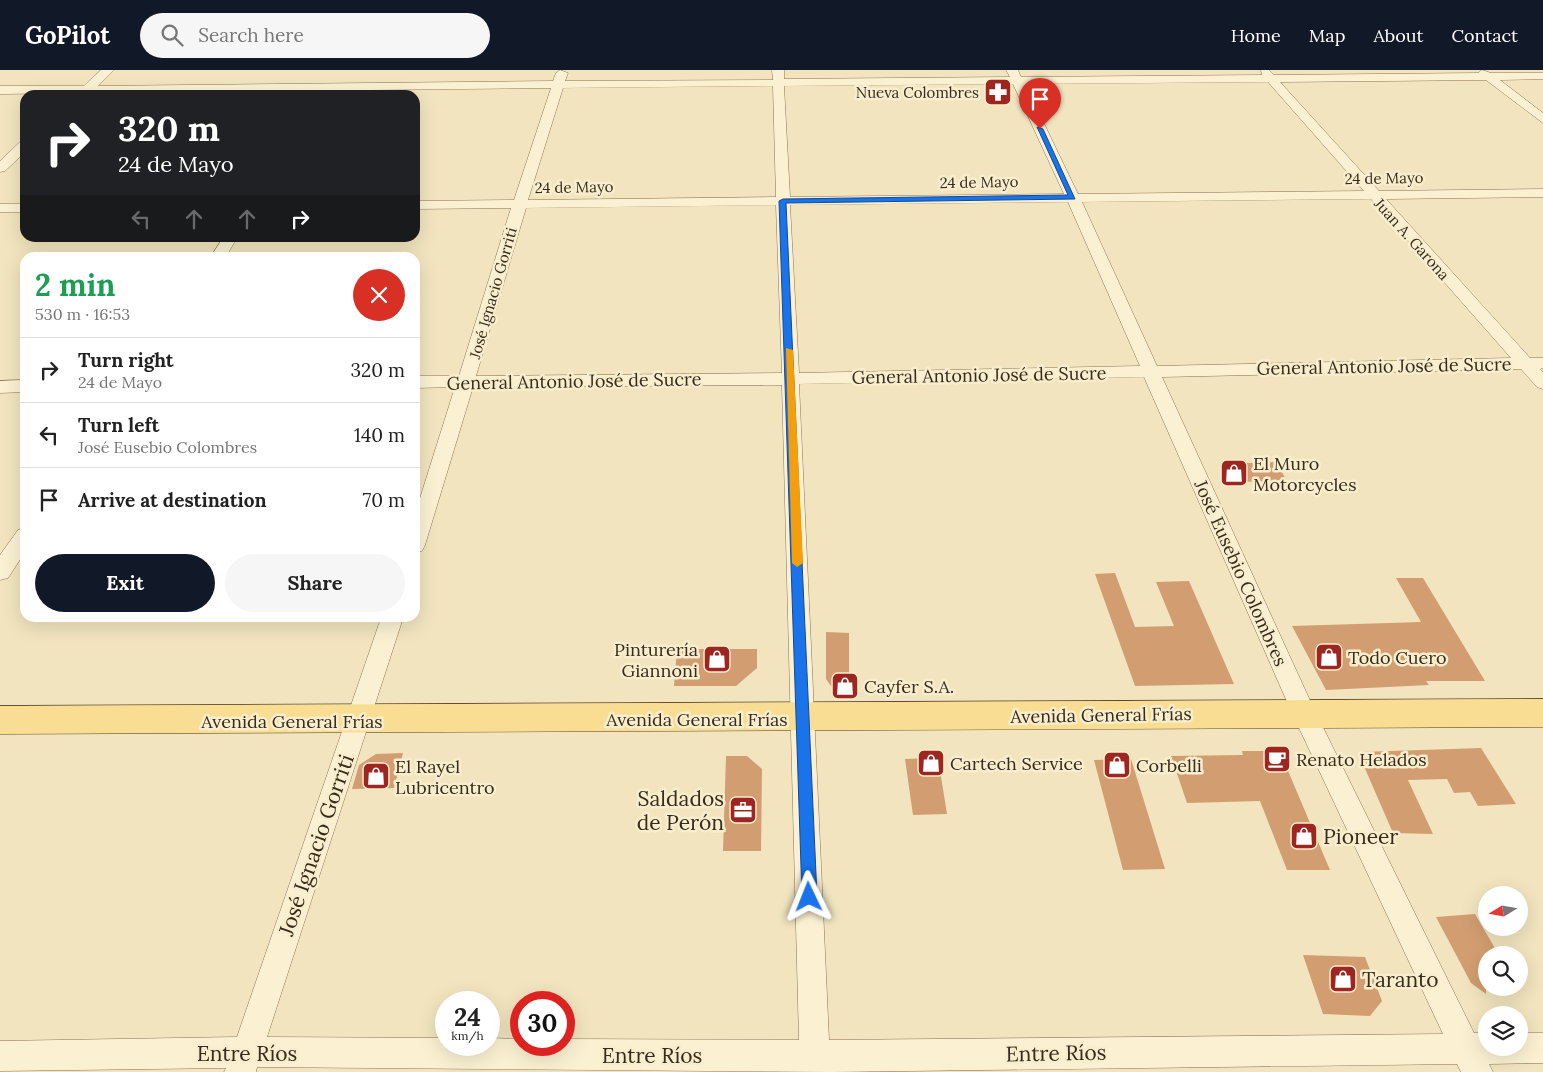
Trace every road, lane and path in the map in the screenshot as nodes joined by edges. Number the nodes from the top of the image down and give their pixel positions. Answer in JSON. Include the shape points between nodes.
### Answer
{"nodes":[{"id":1,"x":108,"y":70,"type":"edge"},
{"id":2,"x":1485,"y":73,"type":"edge"},
{"id":3,"x":1268,"y":74,"type":"edge"},
{"id":4,"x":1014,"y":75,"type":"edge"},
{"id":5,"x":341,"y":76,"type":"dead end"},
{"id":6,"x":778,"y":76,"type":"edge"},
{"id":7,"x":1543,"y":76,"type":"edge"},
{"id":8,"x":561,"y":77,"type":"edge"},
{"id":9,"x":0,"y":90,"type":"edge"},
{"id":10,"x":20,"y":90,"type":"edge"},
{"id":11,"x":86,"y":90,"type":"edge"},
{"id":12,"x":331,"y":90,"type":"edge"},
{"id":13,"x":346,"y":90,"type":"edge"},
{"id":14,"x":1543,"y":119,"type":"edge"},
{"id":15,"x":20,"y":150,"type":"edge"},
{"id":16,"x":0,"y":168,"type":"edge"},
{"id":17,"x":1543,"y":193,"type":"edge"},
{"id":18,"x":1373,"y":194,"type":"junction"},
{"id":19,"x":1072,"y":197,"type":"junction"},
{"id":20,"x":783,"y":201,"type":"junction"},
{"id":21,"x":519,"y":204,"type":"junction"},
{"id":22,"x":420,"y":205,"type":"edge"},
{"id":23,"x":0,"y":208,"type":"edge"},
{"id":24,"x":20,"y":208,"type":"edge"},
{"id":25,"x":1525,"y":363,"type":"junction"},
{"id":26,"x":1543,"y":363,"type":"edge"},
{"id":27,"x":1150,"y":372,"type":"junction"},
{"id":28,"x":790,"y":378,"type":"junction"},
{"id":29,"x":420,"y":382,"type":"edge"},
{"id":30,"x":467,"y":382,"type":"junction"},
{"id":31,"x":1543,"y":383,"type":"edge"},
{"id":32,"x":20,"y":386,"type":"edge"},
{"id":33,"x":0,"y":387,"type":"edge"},
{"id":34,"x":420,"y":530,"type":"edge"},
{"id":35,"x":20,"y":543,"type":"edge"},
{"id":36,"x":0,"y":572,"type":"edge"},
{"id":37,"x":391,"y":622,"type":"edge"},
{"id":38,"x":1304,"y":713,"type":"junction"},
{"id":39,"x":1543,"y":713,"type":"edge"},
{"id":40,"x":804,"y":718,"type":"junction"},
{"id":41,"x":0,"y":720,"type":"edge"},
{"id":42,"x":358,"y":722,"type":"junction"},
{"id":43,"x":1543,"y":1048,"type":"edge"},
{"id":44,"x":0,"y":1056,"type":"edge"},
{"id":45,"x":1472,"y":1061,"type":"edge"},
{"id":46,"x":244,"y":1062,"type":"edge"},
{"id":47,"x":815,"y":1064,"type":"edge"}],
"edges":[{"from":1,"to":11,"type":"street"},
{"from":2,"to":3,"type":"street"},
{"from":2,"to":7,"type":"street"},
{"from":2,"to":14,"type":"street"},
{"from":3,"to":4,"type":"street"},
{"from":3,"to":18,"type":"street","name":"Juan A. Garona"},
{"from":4,"to":6,"type":"street"},
{"from":4,"to":19,"type":"street","name":"José Eusebio Colombres"},
{"from":5,"to":12,"type":"street"},
{"from":6,"to":8,"type":"street"},
{"from":6,"to":20,"type":"street"},
{"from":8,"to":13,"type":"street"},
{"from":8,"to":21,"type":"street","name":"José Ignacio Gorriti"},
{"from":9,"to":10,"type":"street"},
{"from":15,"to":16,"type":"street"},
{"from":17,"to":18,"type":"street","name":"24 de Mayo"},
{"from":18,"to":19,"type":"street","name":"24 de Mayo"},
{"from":18,"to":25,"type":"street","name":"Juan A. Garona"},
{"from":19,"to":20,"type":"street","name":"24 de Mayo"},
{"from":19,"to":27,"type":"street","name":"José Eusebio Colombres"},
{"from":20,"to":21,"type":"street","name":"24 de Mayo"},
{"from":20,"to":28,"type":"street"},
{"from":21,"to":22,"type":"street","name":"24 de Mayo"},
{"from":21,"to":30,"type":"street","name":"José Ignacio Gorriti"},
{"from":23,"to":24,"type":"street"},
{"from":25,"to":26,"type":"street","name":"General Antonio José de Sucre"},
{"from":25,"to":27,"type":"street","name":"General Antonio José de Sucre"},
{"from":25,"to":31,"type":"street","name":"Juan A. Garona"},
{"from":27,"to":28,"type":"street","name":"General Antonio José de Sucre"},
{"from":27,"to":38,"type":"street","name":"José Eusebio Colombres"},
{"from":28,"to":30,"type":"street","name":"General Antonio José de Sucre"},
{"from":28,"to":40,"type":"street"},
{"from":29,"to":30,"type":"street","name":"General Antonio José de Sucre"},
{"from":30,"to":34,"type":"street","name":"José Ignacio Gorriti"},
{"from":32,"to":33,"type":"street"},
{"from":35,"to":36,"type":"street"},
{"from":37,"to":42,"type":"street","name":"José Ignacio Gorriti"},
{"from":38,"to":39,"type":"main road","name":"Avenida General Frías"},
{"from":38,"to":40,"type":"main road","name":"Avenida General Frías"},
{"from":38,"to":45,"type":"street","name":"José Eusebio Colombres"},
{"from":40,"to":42,"type":"main road","name":"Avenida General Frías"},
{"from":40,"to":47,"type":"street"},
{"from":41,"to":42,"type":"main road","name":"Avenida General Frías"},
{"from":42,"to":46,"type":"street","name":"José Ignacio Gorriti"},
{"from":43,"to":45,"type":"street","name":"Entre Ríos"},
{"from":44,"to":46,"type":"street","name":"Entre Ríos"},
{"from":45,"to":47,"type":"street","name":"Entre Ríos"},
{"from":46,"to":47,"type":"street","name":"Entre Ríos"}]}
